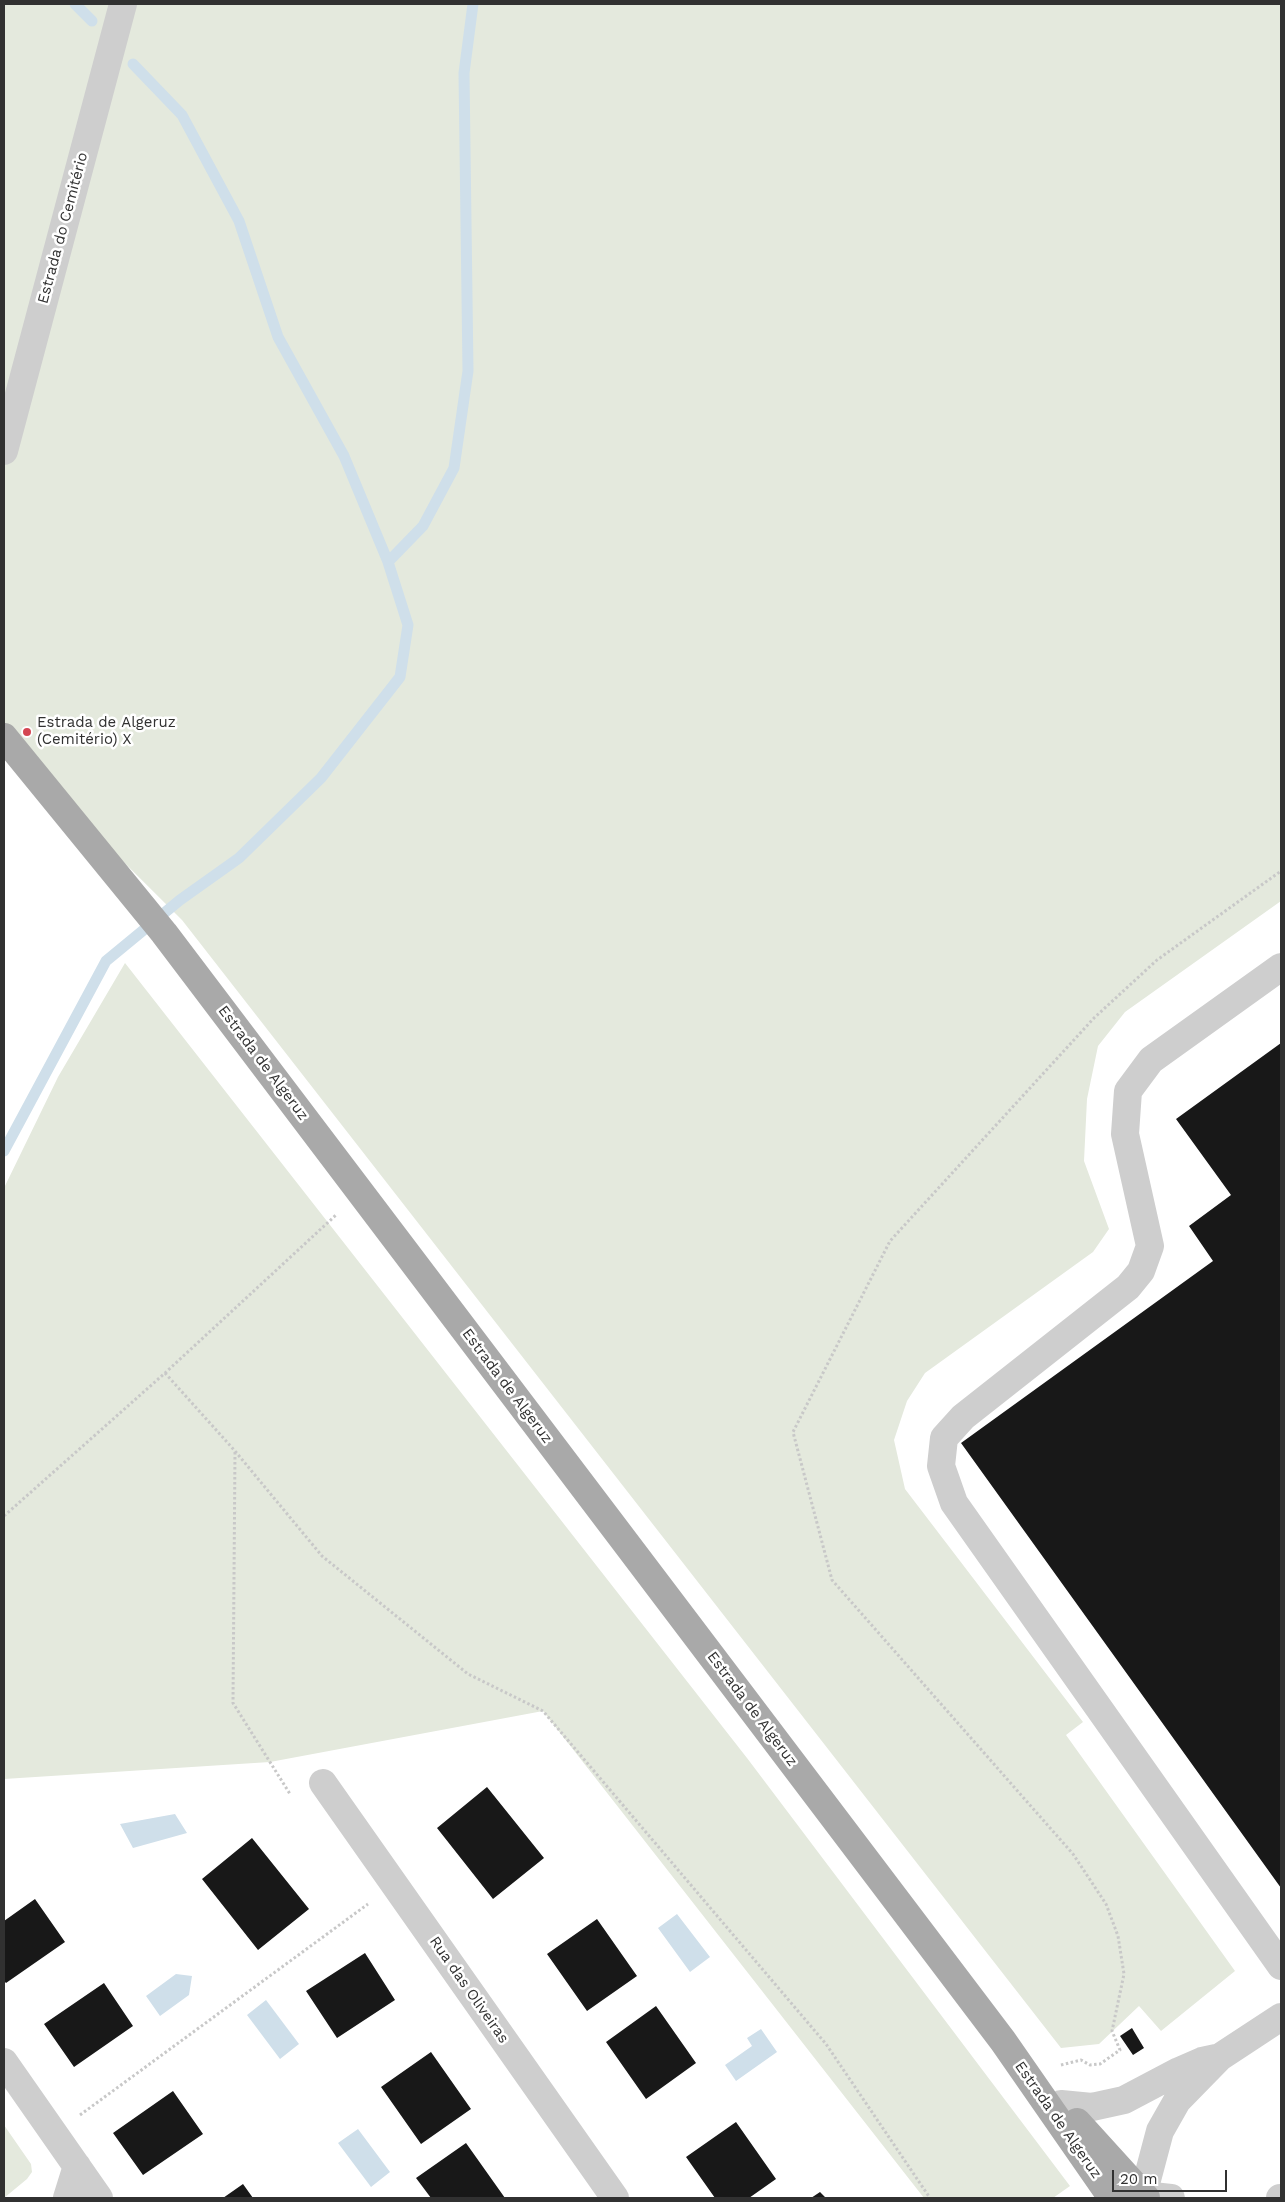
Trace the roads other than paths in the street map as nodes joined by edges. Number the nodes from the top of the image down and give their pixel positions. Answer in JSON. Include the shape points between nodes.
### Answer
{"nodes":[{"id":1,"x":123,"y":4,"type":"edge"},
{"id":2,"x":4,"y":452,"type":"edge"},
{"id":3,"x":4,"y":738,"type":"edge"},
{"id":4,"x":1281,"y":967,"type":"edge"},
{"id":5,"x":323,"y":1783,"type":"road end"},
{"id":6,"x":1281,"y":1966,"type":"edge"},
{"id":7,"x":1281,"y":2017,"type":"edge"},
{"id":8,"x":1003,"y":2041,"type":"junction"},
{"id":9,"x":1220,"y":2057,"type":"junction"},
{"id":10,"x":4,"y":2062,"type":"edge"},
{"id":11,"x":1061,"y":2104,"type":"junction"},
{"id":12,"x":77,"y":2166,"type":"junction"},
{"id":13,"x":1145,"y":2197,"type":"edge"},
{"id":14,"x":67,"y":2198,"type":"edge"},
{"id":15,"x":99,"y":2198,"type":"edge"},
{"id":16,"x":615,"y":2198,"type":"edge"},
{"id":17,"x":1112,"y":2198,"type":"edge"},
{"id":18,"x":1171,"y":2198,"type":"edge"}],
"edges":[{"from":1,"to":2,"type":"street","name":"Estrada do Cemitério"},
{"from":3,"to":8,"type":"main road","name":"Estrada de Algeruz","via":[[164,933]]},
{"from":4,"to":6,"type":"street","via":[[1152,1060],[1128,1091],[1125,1134],[1150,1246],[1141,1271],[1128,1288],[963,1417],[944,1438],[940,1466],[954,1502]]},
{"from":5,"to":16,"type":"street","name":"Rua das Oliveiras"},
{"from":7,"to":9,"type":"street"},
{"from":8,"to":11,"type":"main road","name":"Estrada de Algeruz"},
{"from":8,"to":17,"type":"main road","name":"Estrada de Algeruz"},
{"from":9,"to":11,"type":"street","via":[[1179,2070],[1124,2100],[1092,2107]]},
{"from":9,"to":13,"type":"street","via":[[1177,2101],[1160,2131]]},
{"from":10,"to":12,"type":"street"},
{"from":11,"to":13,"type":"main road","name":"Estrada de Algeruz"},
{"from":12,"to":14,"type":"street"},
{"from":12,"to":15,"type":"street"},
{"from":13,"to":18,"type":"street"}]}
